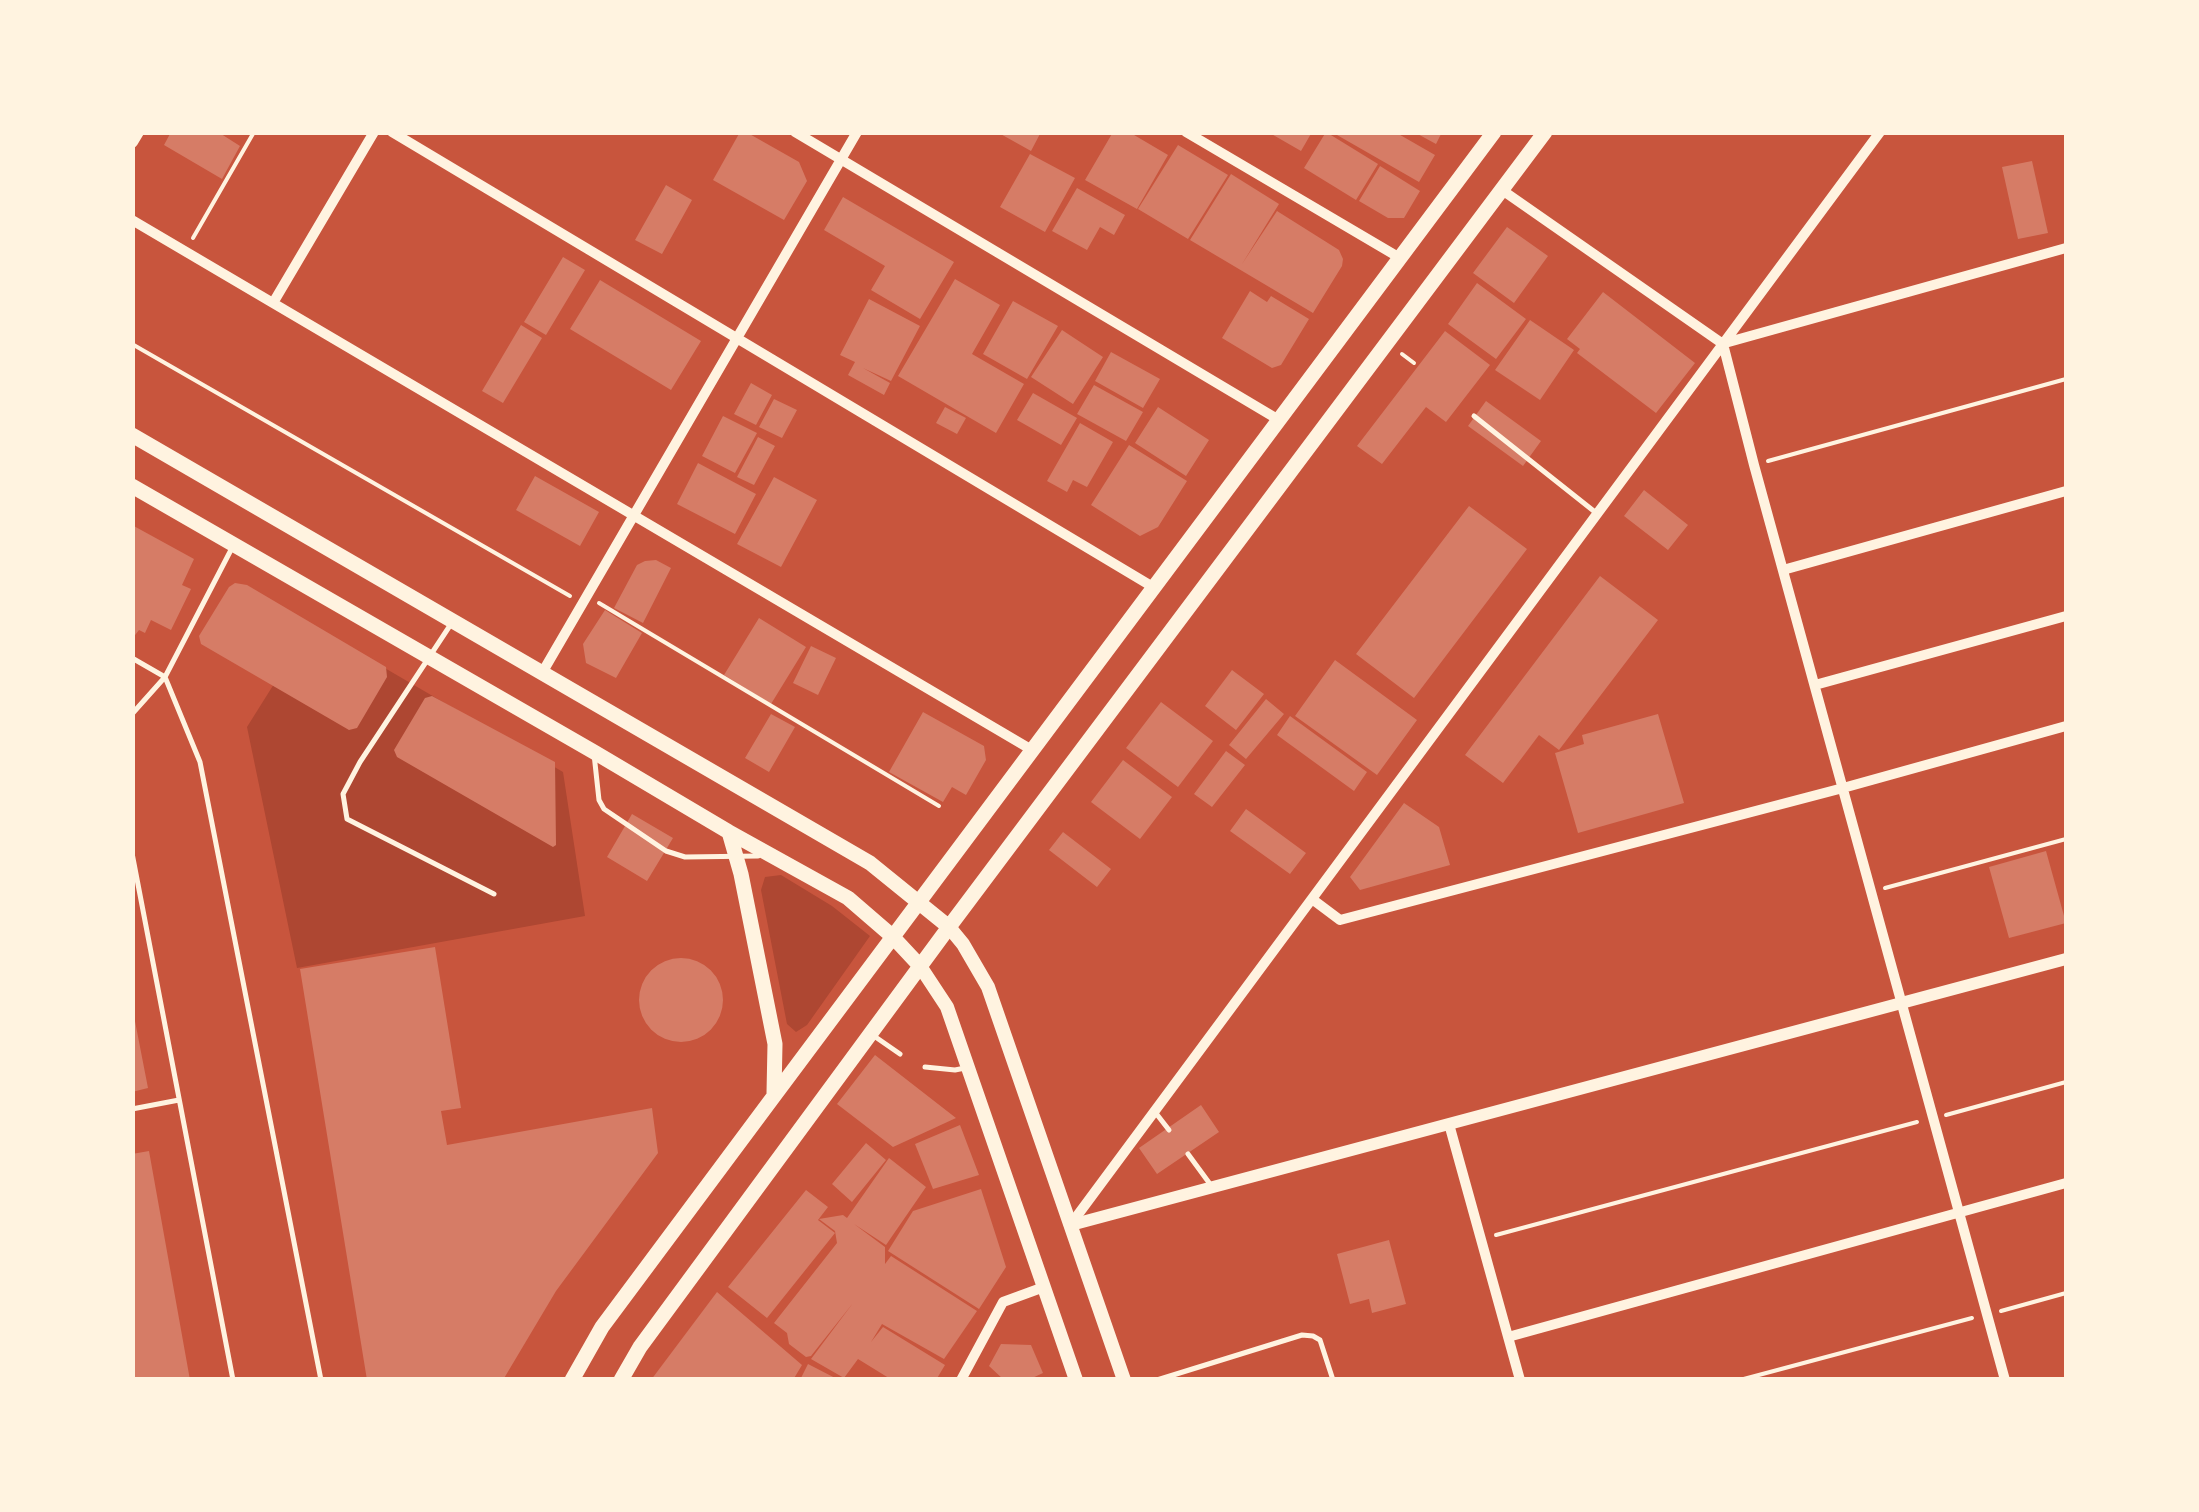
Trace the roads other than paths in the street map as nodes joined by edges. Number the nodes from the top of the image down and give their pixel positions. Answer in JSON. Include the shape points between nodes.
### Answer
{"nodes":[{"id":1,"x":138,"y":132,"type":"edge"},
{"id":2,"x":374,"y":132,"type":"edge"},
{"id":3,"x":392,"y":132,"type":"edge"},
{"id":4,"x":795,"y":132,"type":"edge"},
{"id":5,"x":857,"y":132,"type":"edge"},
{"id":6,"x":1186,"y":132,"type":"edge"},
{"id":7,"x":1494,"y":132,"type":"edge"},
{"id":8,"x":1545,"y":132,"type":"edge"},
{"id":9,"x":1880,"y":132,"type":"edge"},
{"id":10,"x":132,"y":142,"type":"edge"},
{"id":11,"x":841,"y":160,"type":"junction"},
{"id":12,"x":1502,"y":190,"type":"junction"},
{"id":13,"x":132,"y":220,"type":"edge"},
{"id":14,"x":2066,"y":248,"type":"edge"},
{"id":15,"x":1400,"y":258,"type":"junction"},
{"id":16,"x":272,"y":303,"type":"junction"},
{"id":17,"x":737,"y":338,"type":"junction"},
{"id":18,"x":1723,"y":344,"type":"junction"},
{"id":19,"x":1474,"y":416,"type":"dead end"},
{"id":20,"x":1279,"y":420,"type":"junction"},
{"id":21,"x":132,"y":435,"type":"edge"},
{"id":22,"x":132,"y":486,"type":"edge"},
{"id":23,"x":2066,"y":490,"type":"edge"},
{"id":24,"x":1597,"y":514,"type":"junction"},
{"id":25,"x":634,"y":516,"type":"junction"},
{"id":26,"x":234,"y":544,"type":"junction"},
{"id":27,"x":1783,"y":570,"type":"junction"},
{"id":28,"x":1154,"y":587,"type":"junction"},
{"id":29,"x":2066,"y":616,"type":"edge"},
{"id":30,"x":453,"y":621,"type":"junction"},
{"id":31,"x":430,"y":657,"type":"junction"},
{"id":32,"x":132,"y":658,"type":"edge"},
{"id":33,"x":542,"y":673,"type":"junction"},
{"id":34,"x":166,"y":677,"type":"junction"},
{"id":35,"x":1814,"y":685,"type":"junction"},
{"id":36,"x":132,"y":714,"type":"edge"},
{"id":37,"x":2066,"y":726,"type":"edge"},
{"id":38,"x":1032,"y":750,"type":"junction"},
{"id":39,"x":594,"y":752,"type":"junction"},
{"id":40,"x":1843,"y":788,"type":"junction"},
{"id":41,"x":729,"y":832,"type":"junction"},
{"id":42,"x":132,"y":852,"type":"edge"},
{"id":43,"x":770,"y":855,"type":"junction"},
{"id":44,"x":736,"y":856,"type":"junction"},
{"id":45,"x":494,"y":894,"type":"dead end"},
{"id":46,"x":1312,"y":899,"type":"junction"},
{"id":47,"x":918,"y":900,"type":"junction"},
{"id":48,"x":948,"y":927,"type":"junction"},
{"id":49,"x":892,"y":936,"type":"junction"},
{"id":50,"x":2066,"y":959,"type":"edge"},
{"id":51,"x":920,"y":966,"type":"junction"},
{"id":52,"x":1902,"y":1003,"type":"junction"},
{"id":53,"x":870,"y":1034,"type":"junction"},
{"id":54,"x":900,"y":1054,"type":"dead end"},
{"id":55,"x":925,"y":1067,"type":"dead end"},
{"id":56,"x":968,"y":1068,"type":"junction"},
{"id":57,"x":774,"y":1096,"type":"junction"},
{"id":58,"x":179,"y":1100,"type":"junction"},
{"id":59,"x":132,"y":1109,"type":"edge"},
{"id":60,"x":1154,"y":1111,"type":"junction"},
{"id":61,"x":1449,"y":1124,"type":"junction"},
{"id":62,"x":1169,"y":1130,"type":"dead end"},
{"id":63,"x":1188,"y":1154,"type":"dead end"},
{"id":64,"x":2066,"y":1183,"type":"edge"},
{"id":65,"x":1212,"y":1187,"type":"junction"},
{"id":66,"x":1959,"y":1212,"type":"junction"},
{"id":67,"x":1071,"y":1225,"type":"junction"},
{"id":68,"x":1044,"y":1287,"type":"junction"},
{"id":69,"x":1508,"y":1336,"type":"junction"},
{"id":70,"x":233,"y":1380,"type":"edge"},
{"id":71,"x":321,"y":1380,"type":"edge"},
{"id":72,"x":572,"y":1380,"type":"edge"},
{"id":73,"x":621,"y":1380,"type":"edge"},
{"id":74,"x":961,"y":1380,"type":"edge"},
{"id":75,"x":1076,"y":1380,"type":"edge"},
{"id":76,"x":1124,"y":1380,"type":"edge"},
{"id":77,"x":1156,"y":1380,"type":"edge"},
{"id":78,"x":1333,"y":1380,"type":"edge"},
{"id":79,"x":1520,"y":1380,"type":"edge"},
{"id":80,"x":2005,"y":1380,"type":"edge"}],
"edges":[{"from":1,"to":10,"type":"street"},
{"from":2,"to":16,"type":"street"},
{"from":3,"to":17,"type":"street"},
{"from":4,"to":11,"type":"street"},
{"from":5,"to":11,"type":"street"},
{"from":6,"to":15,"type":"street"},
{"from":7,"to":15,"type":"main road"},
{"from":8,"to":12,"type":"main road"},
{"from":9,"to":18,"type":"street"},
{"from":11,"to":17,"type":"street"},
{"from":11,"to":20,"type":"street"},
{"from":12,"to":18,"type":"street"},
{"from":12,"to":48,"type":"main road"},
{"from":13,"to":16,"type":"street"},
{"from":14,"to":18,"type":"street"},
{"from":15,"to":20,"type":"main road"},
{"from":16,"to":25,"type":"street"},
{"from":17,"to":25,"type":"street"},
{"from":17,"to":28,"type":"street"},
{"from":18,"to":24,"type":"street"},
{"from":18,"to":27,"type":"street"},
{"from":19,"to":24,"type":"lane"},
{"from":20,"to":28,"type":"main road"},
{"from":21,"to":30,"type":"main road"},
{"from":22,"to":26,"type":"main road"},
{"from":23,"to":27,"type":"street"},
{"from":24,"to":46,"type":"street"},
{"from":25,"to":33,"type":"street"},
{"from":25,"to":38,"type":"street"},
{"from":26,"to":31,"type":"main road"},
{"from":26,"to":34,"type":"lane"},
{"from":27,"to":35,"type":"street"},
{"from":28,"to":38,"type":"main road"},
{"from":29,"to":35,"type":"street"},
{"from":30,"to":31,"type":"lane"},
{"from":30,"to":33,"type":"main road"},
{"from":31,"to":39,"type":"main road"},
{"from":31,"to":45,"type":"lane","via":[[343,794],[347,819]]},
{"from":32,"to":34,"type":"lane"},
{"from":33,"to":47,"type":"main road","via":[[870,863]]},
{"from":34,"to":36,"type":"lane"},
{"from":34,"to":71,"type":"lane","via":[[200,762]]},
{"from":35,"to":40,"type":"street"},
{"from":37,"to":40,"type":"street"},
{"from":38,"to":47,"type":"main road"},
{"from":39,"to":41,"type":"main road"},
{"from":39,"to":44,"type":"lane","via":[[604,809],[684,857]]},
{"from":40,"to":46,"type":"street","via":[[1340,920]]},
{"from":40,"to":52,"type":"street"},
{"from":41,"to":43,"type":"main road"},
{"from":41,"to":44,"type":"main road"},
{"from":42,"to":58,"type":"lane"},
{"from":43,"to":44,"type":"lane"},
{"from":43,"to":49,"type":"main road","via":[[848,898]]},
{"from":44,"to":57,"type":"main road","via":[[775,1044]]},
{"from":46,"to":60,"type":"street"},
{"from":47,"to":48,"type":"main road"},
{"from":47,"to":49,"type":"main road"},
{"from":48,"to":51,"type":"main road"},
{"from":48,"to":67,"type":"main road","via":[[988,988]]},
{"from":49,"to":51,"type":"main road"},
{"from":49,"to":57,"type":"main road"},
{"from":50,"to":52,"type":"street"},
{"from":51,"to":53,"type":"main road"},
{"from":51,"to":56,"type":"main road","via":[[947,1008]]},
{"from":52,"to":61,"type":"street"},
{"from":52,"to":66,"type":"street"},
{"from":53,"to":54,"type":"lane"},
{"from":53,"to":73,"type":"main road"},
{"from":55,"to":56,"type":"lane"},
{"from":56,"to":68,"type":"main road"},
{"from":57,"to":72,"type":"main road","via":[[602,1327]]},
{"from":58,"to":59,"type":"lane"},
{"from":58,"to":70,"type":"lane"},
{"from":60,"to":62,"type":"lane"},
{"from":60,"to":67,"type":"street"},
{"from":61,"to":65,"type":"street"},
{"from":61,"to":69,"type":"street"},
{"from":63,"to":65,"type":"lane"},
{"from":64,"to":66,"type":"street"},
{"from":65,"to":67,"type":"street"},
{"from":66,"to":69,"type":"street"},
{"from":66,"to":80,"type":"street"},
{"from":67,"to":76,"type":"main road"},
{"from":68,"to":74,"type":"street","via":[[1003,1302]]},
{"from":68,"to":75,"type":"main road"},
{"from":69,"to":79,"type":"street"},
{"from":77,"to":78,"type":"lane","via":[[1302,1335],[1320,1340]]}]}
